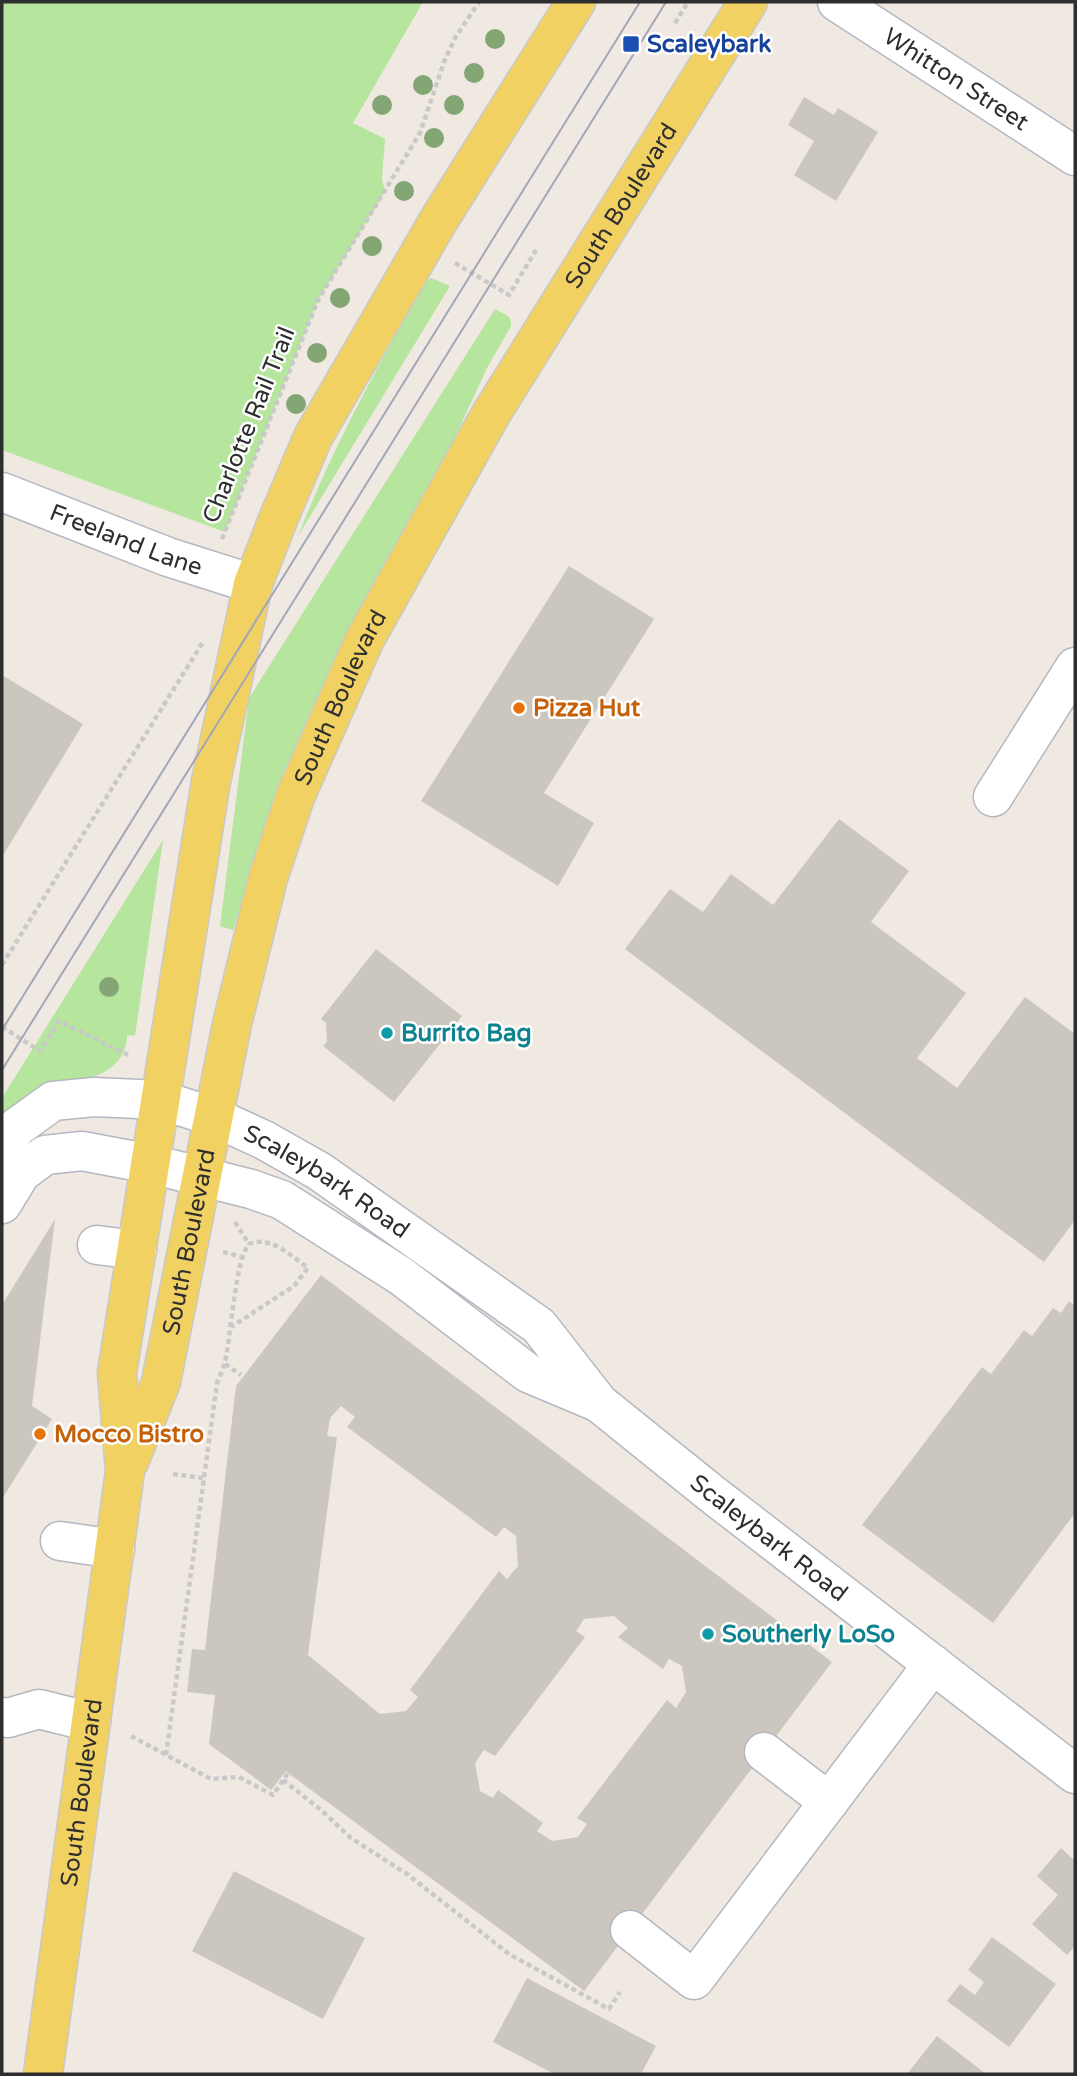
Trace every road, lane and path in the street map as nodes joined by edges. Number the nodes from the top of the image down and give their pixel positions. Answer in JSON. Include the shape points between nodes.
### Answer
{"nodes":[{"id":1,"x":479,"y":2,"type":"edge"},
{"id":2,"x":576,"y":2,"type":"edge"},
{"id":3,"x":688,"y":2,"type":"edge"},
{"id":4,"x":748,"y":2,"type":"edge"},
{"id":5,"x":837,"y":2,"type":"edge"},
{"id":6,"x":675,"y":23,"type":"dead end"},
{"id":7,"x":1075,"y":156,"type":"edge"},
{"id":8,"x":536,"y":250,"type":"dead end"},
{"id":9,"x":462,"y":251,"type":"dead end"},
{"id":10,"x":2,"y":492,"type":"edge"},
{"id":11,"x":209,"y":570,"type":"junction"},
{"id":12,"x":253,"y":584,"type":"junction"},
{"id":13,"x":206,"y":636,"type":"dead end"},
{"id":14,"x":1072,"y":683,"type":"edge"},
{"id":15,"x":993,"y":797,"type":"dead end"},
{"id":16,"x":2,"y":965,"type":"edge"},
{"id":17,"x":2,"y":1027,"type":"edge"},
{"id":18,"x":128,"y":1055,"type":"dead end"},
{"id":19,"x":161,"y":1100,"type":"junction"},
{"id":20,"x":214,"y":1117,"type":"junction"},
{"id":21,"x":2,"y":1148,"type":"edge"},
{"id":22,"x":151,"y":1164,"type":"junction"},
{"id":23,"x":202,"y":1178,"type":"junction"},
{"id":24,"x":2,"y":1203,"type":"edge"},
{"id":25,"x":235,"y":1222,"type":"dead end"},
{"id":26,"x":249,"y":1244,"type":"junction"},
{"id":27,"x":97,"y":1245,"type":"dead end"},
{"id":28,"x":137,"y":1250,"type":"junction"},
{"id":29,"x":218,"y":1250,"type":"dead end"},
{"id":30,"x":242,"y":1257,"type":"junction"},
{"id":31,"x":231,"y":1327,"type":"junction"},
{"id":32,"x":225,"y":1364,"type":"junction"},
{"id":33,"x":241,"y":1375,"type":"dead end"},
{"id":34,"x":599,"y":1403,"type":"junction"},
{"id":35,"x":131,"y":1434,"type":"junction"},
{"id":36,"x":173,"y":1474,"type":"dead end"},
{"id":37,"x":203,"y":1478,"type":"junction"},
{"id":38,"x":60,"y":1541,"type":"dead end"},
{"id":39,"x":114,"y":1549,"type":"junction"},
{"id":40,"x":933,"y":1664,"type":"junction"},
{"id":41,"x":2,"y":1717,"type":"edge"},
{"id":42,"x":91,"y":1722,"type":"junction"},
{"id":43,"x":131,"y":1736,"type":"dead end"},
{"id":44,"x":764,"y":1752,"type":"dead end"},
{"id":45,"x":166,"y":1755,"type":"junction"},
{"id":46,"x":288,"y":1773,"type":"dead end"},
{"id":47,"x":1075,"y":1774,"type":"edge"},
{"id":48,"x":283,"y":1780,"type":"junction"},
{"id":49,"x":829,"y":1802,"type":"junction"},
{"id":50,"x":630,"y":1930,"type":"dead end"},
{"id":51,"x":620,"y":1992,"type":"dead end"},
{"id":52,"x":43,"y":2074,"type":"edge"}],
"edges":[{"from":1,"to":11,"type":"path","name":"Charlotte Rail Trail","via":[[444,62],[420,133],[318,300]]},
{"from":2,"to":12,"type":"main road","name":"South Boulevard","via":[[440,218],[313,436]]},
{"from":3,"to":6,"type":"path"},
{"from":4,"to":20,"type":"main road","name":"South Boulevard","via":[[491,414],[365,639],[295,797],[268,878]]},
{"from":5,"to":7,"type":"street","name":"Whitton Street"},
{"from":8,"to":9,"type":"path","via":[[509,295],[455,263]]},
{"from":10,"to":11,"type":"street","name":"Freeland Lane"},
{"from":11,"to":12,"type":"street","name":"Freeland Lane"},
{"from":12,"to":19,"type":"main road","name":"South Boulevard","via":[[211,781]]},
{"from":13,"to":16,"type":"path"},
{"from":14,"to":15,"type":"street"},
{"from":17,"to":18,"type":"path","via":[[40,1051],[59,1021]]},
{"from":19,"to":20,"type":"street","name":"Scaleybark Road"},
{"from":19,"to":21,"type":"street","name":"Scaleybark Road","via":[[94,1097],[53,1101],[16,1127]]},
{"from":19,"to":22,"type":"main road","name":"South Boulevard"},
{"from":20,"to":23,"type":"main road","name":"South Boulevard"},
{"from":20,"to":34,"type":"street","name":"Scaleybark Road","via":[[319,1171],[539,1326]]},
{"from":22,"to":23,"type":"street","name":"Scaleybark Road"},
{"from":22,"to":24,"type":"street","name":"Scaleybark Road","via":[[82,1151],[45,1155],[21,1173]]},
{"from":22,"to":28,"type":"main road","name":"South Boulevard"},
{"from":23,"to":34,"type":"street","name":"Scaleybark Road","via":[[282,1200],[401,1276],[528,1373]]},
{"from":23,"to":35,"type":"main road","name":"South Boulevard","via":[[161,1382]]},
{"from":25,"to":26,"type":"path"},
{"from":26,"to":30,"type":"path"},
{"from":26,"to":31,"type":"path","via":[[272,1244],[308,1268],[295,1286]]},
{"from":27,"to":28,"type":"street"},
{"from":28,"to":35,"type":"main road","name":"South Boulevard","via":[[117,1373]]},
{"from":29,"to":30,"type":"path"},
{"from":30,"to":31,"type":"path"},
{"from":31,"to":32,"type":"path"},
{"from":32,"to":33,"type":"path"},
{"from":32,"to":37,"type":"path","via":[[217,1383]]},
{"from":34,"to":40,"type":"street","name":"Scaleybark Road"},
{"from":35,"to":39,"type":"main road","name":"South Boulevard"},
{"from":36,"to":37,"type":"path"},
{"from":37,"to":45,"type":"path"},
{"from":38,"to":39,"type":"street"},
{"from":39,"to":42,"type":"main road","name":"South Boulevard"},
{"from":40,"to":47,"type":"street","name":"Scaleybark Road"},
{"from":40,"to":49,"type":"street"},
{"from":41,"to":42,"type":"street","via":[[39,1709]]},
{"from":42,"to":52,"type":"main road","name":"South Boulevard"},
{"from":43,"to":45,"type":"path"},
{"from":44,"to":49,"type":"street"},
{"from":45,"to":48,"type":"path","via":[[211,1779],[239,1777],[273,1795]]},
{"from":46,"to":48,"type":"path"},
{"from":48,"to":51,"type":"path","via":[[351,1839],[407,1874],[509,1954],[608,2009]]},
{"from":49,"to":50,"type":"street","via":[[694,1980]]}]}
